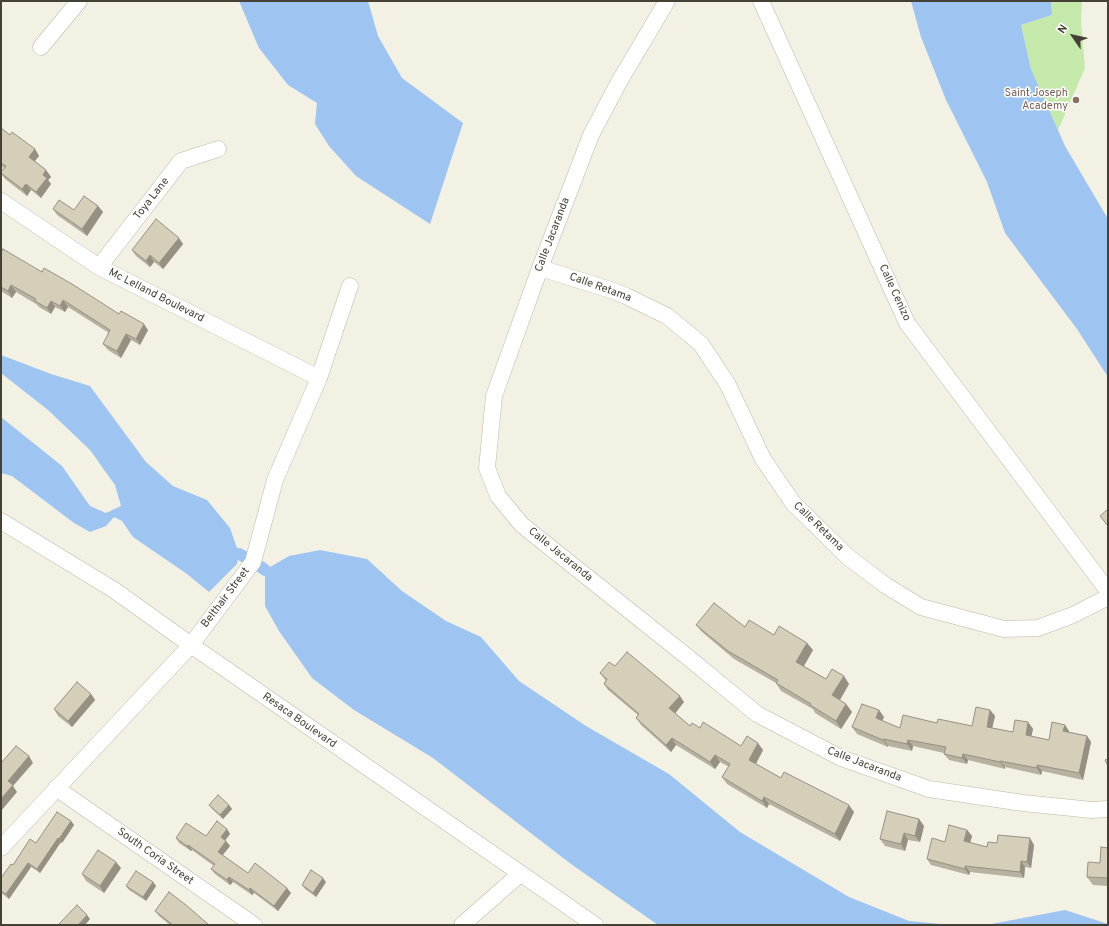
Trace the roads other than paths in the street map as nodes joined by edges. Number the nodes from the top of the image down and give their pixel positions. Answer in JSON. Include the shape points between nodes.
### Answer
{"nodes":[{"id":1,"x":79,"y":1,"type":"edge"},
{"id":2,"x":667,"y":1,"type":"edge"},
{"id":3,"x":761,"y":1,"type":"edge"},
{"id":4,"x":40,"y":46,"type":"dead end"},
{"id":5,"x":218,"y":149,"type":"dead end"},
{"id":6,"x":1,"y":201,"type":"edge"},
{"id":7,"x":99,"y":267,"type":"junction"},
{"id":8,"x":540,"y":268,"type":"junction"},
{"id":9,"x":350,"y":286,"type":"dead end"},
{"id":10,"x":319,"y":378,"type":"junction"},
{"id":11,"x":1,"y":521,"type":"edge"},
{"id":12,"x":1108,"y":592,"type":"edge"},
{"id":13,"x":1108,"y":597,"type":"edge"},
{"id":14,"x":191,"y":645,"type":"junction"},
{"id":15,"x":56,"y":788,"type":"junction"},
{"id":16,"x":1108,"y":809,"type":"edge"},
{"id":17,"x":1,"y":848,"type":"edge"},
{"id":18,"x":520,"y":874,"type":"junction"},
{"id":19,"x":254,"y":925,"type":"edge"},
{"id":20,"x":462,"y":925,"type":"edge"},
{"id":21,"x":595,"y":925,"type":"edge"}],
"edges":[{"from":1,"to":4,"type":"street"},
{"from":2,"to":8,"type":"street","name":"Calle Jacaranda","via":[[591,135]]},
{"from":3,"to":12,"type":"street","name":"Calle Cenizo","via":[[907,323]]},
{"from":5,"to":7,"type":"street","name":"Toya Lane","via":[[181,161]]},
{"from":6,"to":7,"type":"street","name":"Mc Lelland Boulevard"},
{"from":7,"to":10,"type":"street","name":"Mc Lelland Boulevard"},
{"from":8,"to":13,"type":"street","name":"Calle Retama","via":[[626,296],[667,316],[701,344],[728,385],[762,459],[793,504],[848,557],[884,585],[921,607],[1004,629],[1038,628],[1073,615]]},
{"from":8,"to":16,"type":"street","name":"Calle Jacaranda","via":[[494,396],[487,468],[498,496],[522,525],[757,714],[841,758],[929,789],[1023,804]]},
{"from":9,"to":10,"type":"street","name":"Belthair Street"},
{"from":10,"to":14,"type":"street","name":"Belthair Street","via":[[275,480],[253,562]]},
{"from":11,"to":14,"type":"street","name":"Resaca Boulevard","via":[[114,590]]},
{"from":14,"to":15,"type":"street","name":"Belthair Street"},
{"from":14,"to":18,"type":"street","name":"Resaca Boulevard"},
{"from":15,"to":17,"type":"street","name":"Belthair Street"},
{"from":15,"to":19,"type":"street","name":"South Coria Street"},
{"from":18,"to":20,"type":"street"},
{"from":18,"to":21,"type":"street","name":"Resaca Boulevard"}]}
